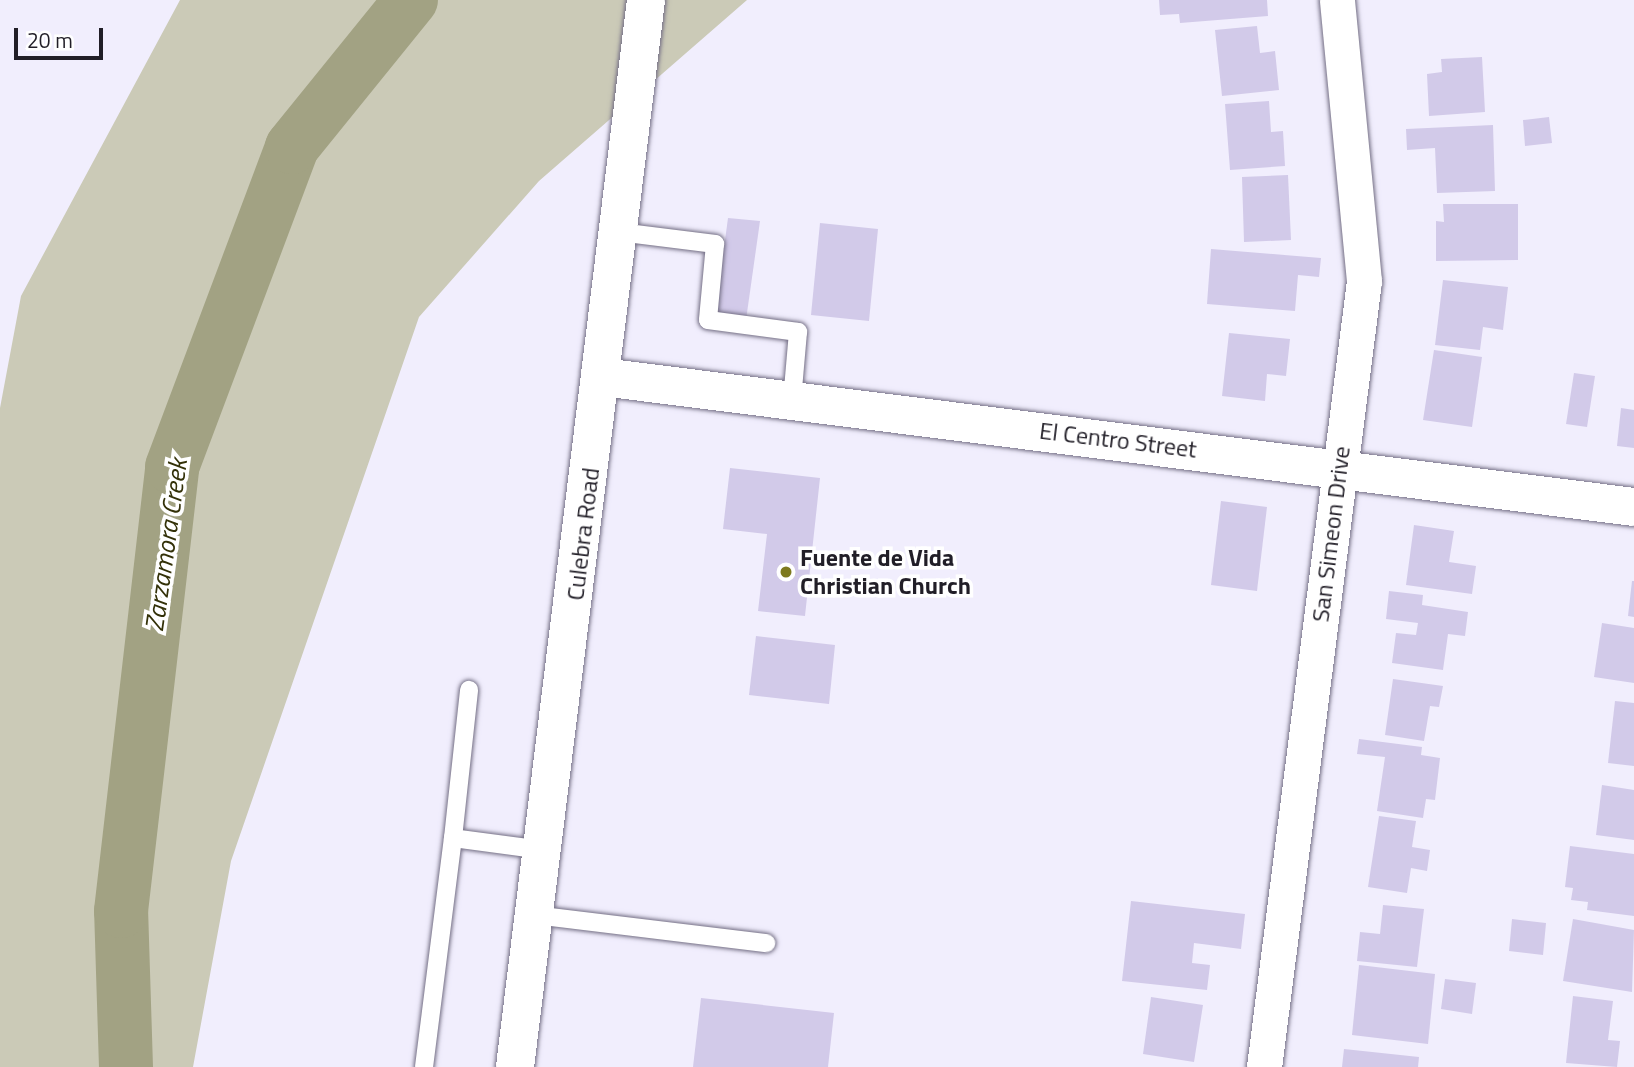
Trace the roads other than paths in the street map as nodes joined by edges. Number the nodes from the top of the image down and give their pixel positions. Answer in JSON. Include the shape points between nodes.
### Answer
{"nodes":[{"id":1,"x":646,"y":0,"type":"edge"},
{"id":2,"x":1337,"y":0,"type":"edge"},
{"id":3,"x":619,"y":232,"type":"junction"},
{"id":4,"x":602,"y":377,"type":"junction"},
{"id":5,"x":792,"y":400,"type":"junction"},
{"id":6,"x":1339,"y":467,"type":"junction"},
{"id":7,"x":1634,"y":507,"type":"edge"},
{"id":8,"x":469,"y":690,"type":"dead end"},
{"id":9,"x":453,"y":838,"type":"junction"},
{"id":10,"x":543,"y":850,"type":"junction"},
{"id":11,"x":534,"y":915,"type":"junction"},
{"id":12,"x":766,"y":943,"type":"dead end"},
{"id":13,"x":424,"y":1067,"type":"edge"},
{"id":14,"x":515,"y":1067,"type":"edge"},
{"id":15,"x":1264,"y":1067,"type":"edge"}],
"edges":[{"from":1,"to":3,"type":"main road","name":"Culebra Road"},
{"from":2,"to":6,"type":"street","name":"San Simeon Drive","via":[[1364,281]]},
{"from":3,"to":4,"type":"main road","name":"Culebra Road"},
{"from":3,"to":5,"type":"lane","via":[[715,244],[708,320],[798,332]]},
{"from":4,"to":5,"type":"main road","name":"El Centro Street"},
{"from":4,"to":10,"type":"main road","name":"Culebra Road"},
{"from":5,"to":6,"type":"main road","name":"El Centro Street"},
{"from":6,"to":7,"type":"main road","name":"El Centro Street"},
{"from":6,"to":15,"type":"street","name":"San Simeon Drive"},
{"from":8,"to":9,"type":"lane"},
{"from":9,"to":10,"type":"lane"},
{"from":9,"to":13,"type":"lane"},
{"from":10,"to":11,"type":"main road","name":"Culebra Road"},
{"from":11,"to":12,"type":"lane"},
{"from":11,"to":14,"type":"main road","name":"Culebra Road"}]}
